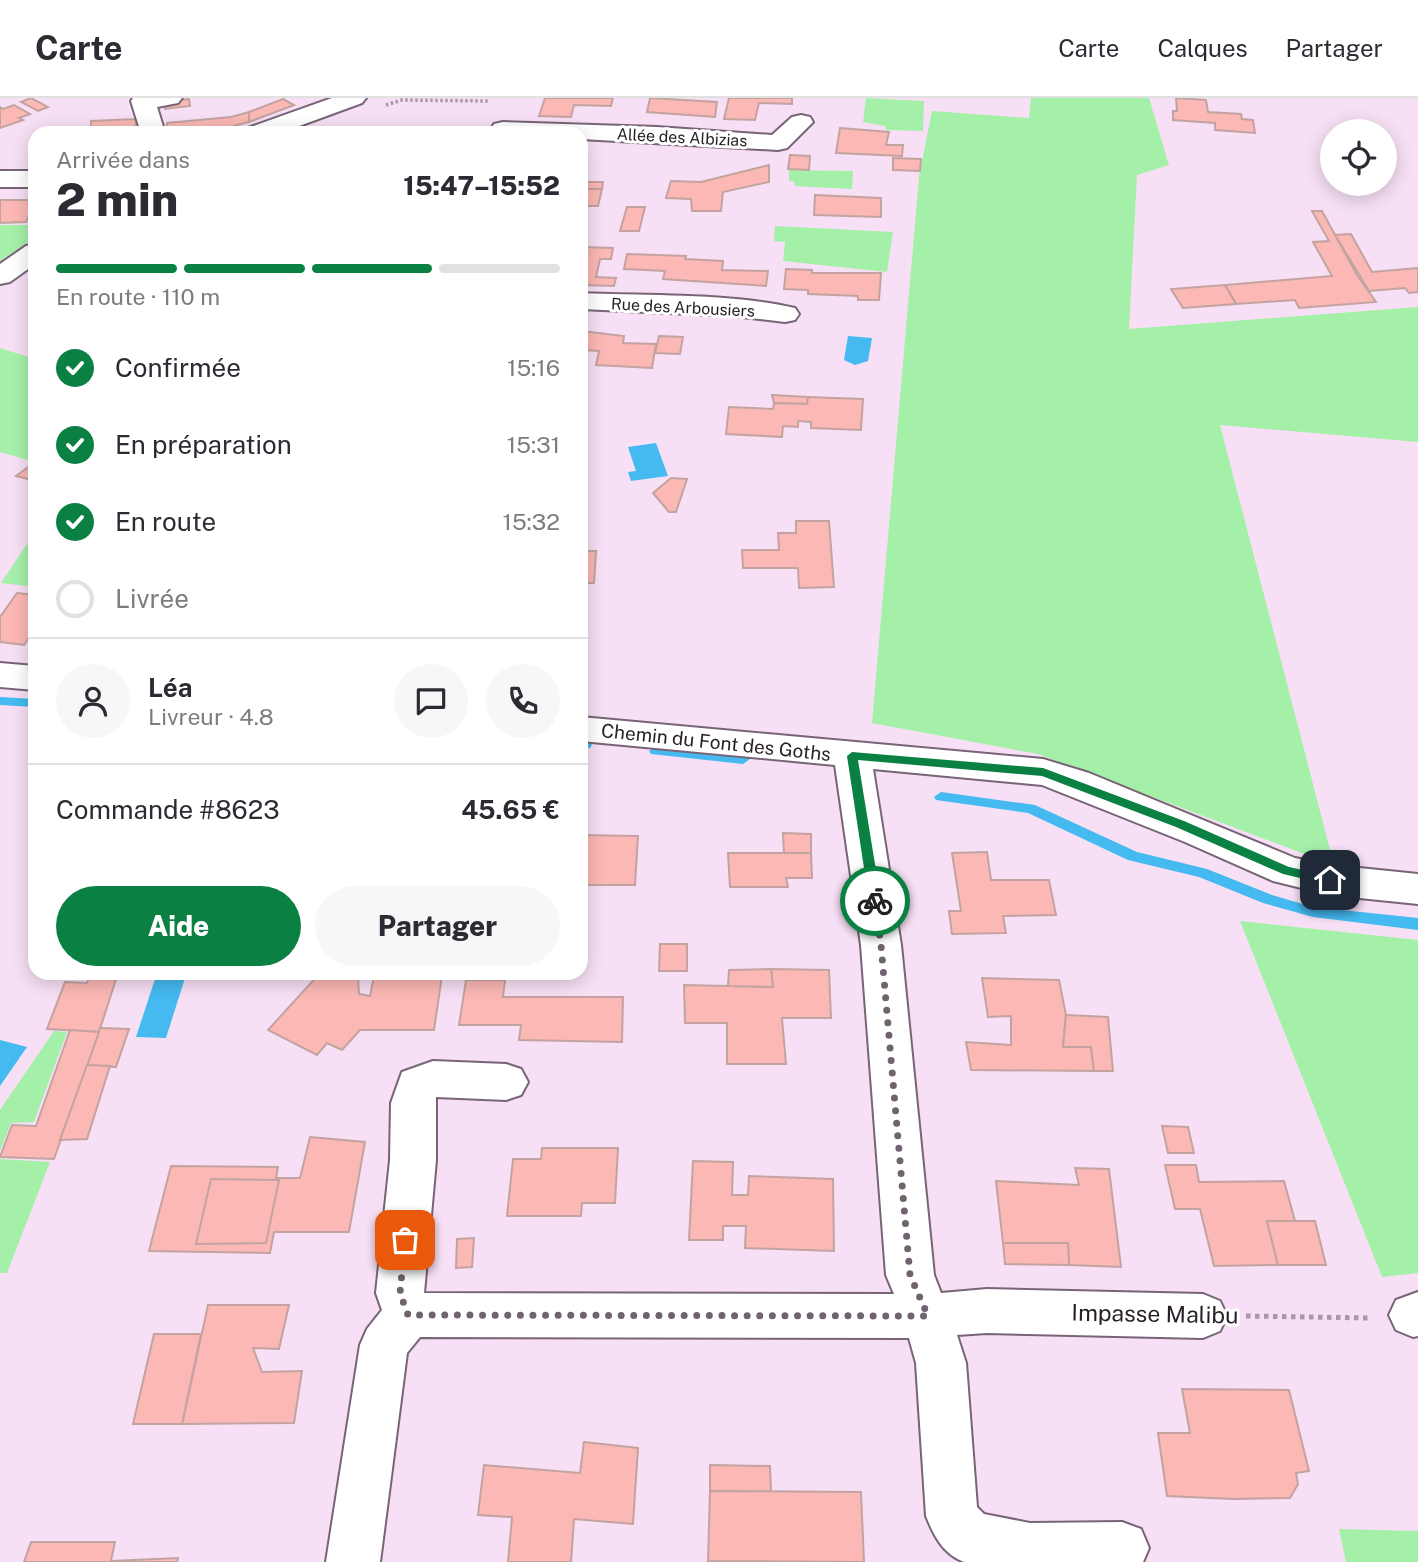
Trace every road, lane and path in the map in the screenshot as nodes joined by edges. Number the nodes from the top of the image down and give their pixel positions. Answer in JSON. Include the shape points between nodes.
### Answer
{"nodes":[{"id":1,"x":170,"y":98,"type":"edge"},
{"id":2,"x":403,"y":99,"type":"edge"},
{"id":3,"x":513,"y":99,"type":"edge"},
{"id":4,"x":119,"y":100,"type":"dead end"},
{"id":5,"x":143,"y":101,"type":"junction"},
{"id":6,"x":365,"y":103,"type":"edge"},
{"id":7,"x":802,"y":122,"type":"dead end"},
{"id":8,"x":151,"y":126,"type":"edge"},
{"id":9,"x":282,"y":126,"type":"edge"},
{"id":10,"x":504,"y":126,"type":"edge"},
{"id":11,"x":588,"y":133,"type":"edge"},
{"id":12,"x":0,"y":179,"type":"edge"},
{"id":13,"x":28,"y":179,"type":"edge"},
{"id":14,"x":28,"y":257,"type":"edge"},
{"id":15,"x":0,"y":276,"type":"edge"},
{"id":16,"x":588,"y":301,"type":"edge"},
{"id":17,"x":785,"y":314,"type":"dead end"},
{"id":18,"x":0,"y":675,"type":"edge"},
{"id":19,"x":28,"y":677,"type":"edge"},
{"id":20,"x":588,"y":730,"type":"edge"},
{"id":21,"x":852,"y":756,"type":"junction"},
{"id":22,"x":1418,"y":889,"type":"edge"},
{"id":23,"x":506,"y":1082,"type":"dead end"},
{"id":24,"x":408,"y":1315,"type":"junction"},
{"id":25,"x":1203,"y":1315,"type":"joint"},
{"id":26,"x":928,"y":1316,"type":"junction"},
{"id":27,"x":1404,"y":1316,"type":"edge"},
{"id":28,"x":1122,"y":1548,"type":"dead end"},
{"id":29,"x":353,"y":1562,"type":"edge"}],
"edges":[{"from":1,"to":5,"type":"street"},
{"from":2,"to":3,"type":"path","via":[[450,103]]},
{"from":2,"to":6,"type":"path"},
{"from":3,"to":10,"type":"street"},
{"from":4,"to":5,"type":"street"},
{"from":5,"to":8,"type":"street"},
{"from":6,"to":9,"type":"street"},
{"from":7,"to":11,"type":"street","name":"Allée des Albizias","via":[[778,143]]},
{"from":12,"to":13,"type":"street"},
{"from":14,"to":15,"type":"street"},
{"from":16,"to":17,"type":"street","name":"Rue des Arbousiers"},
{"from":18,"to":19,"type":"street"},
{"from":20,"to":21,"type":"street","name":"Chemin du Font des Goths"},
{"from":21,"to":22,"type":"street","name":"Chemin du Font des Goths","via":[[1043,772],[1287,871]]},
{"from":21,"to":26,"type":"street","via":[[881,945],[910,1275]]},
{"from":23,"to":24,"type":"street","via":[[433,1079],[417,1085],[400,1293]]},
{"from":24,"to":26,"type":"street","name":"Impasse Malibu"},
{"from":24,"to":29,"type":"street","via":[[384,1345]]},
{"from":25,"to":26,"type":"street","name":"Impasse Malibu","via":[[987,1311]]},
{"from":25,"to":27,"type":"path","name":"Impasse Malibu"},
{"from":26,"to":28,"type":"street","via":[[941,1363],[952,1516],[969,1538],[1030,1549]]}]}
